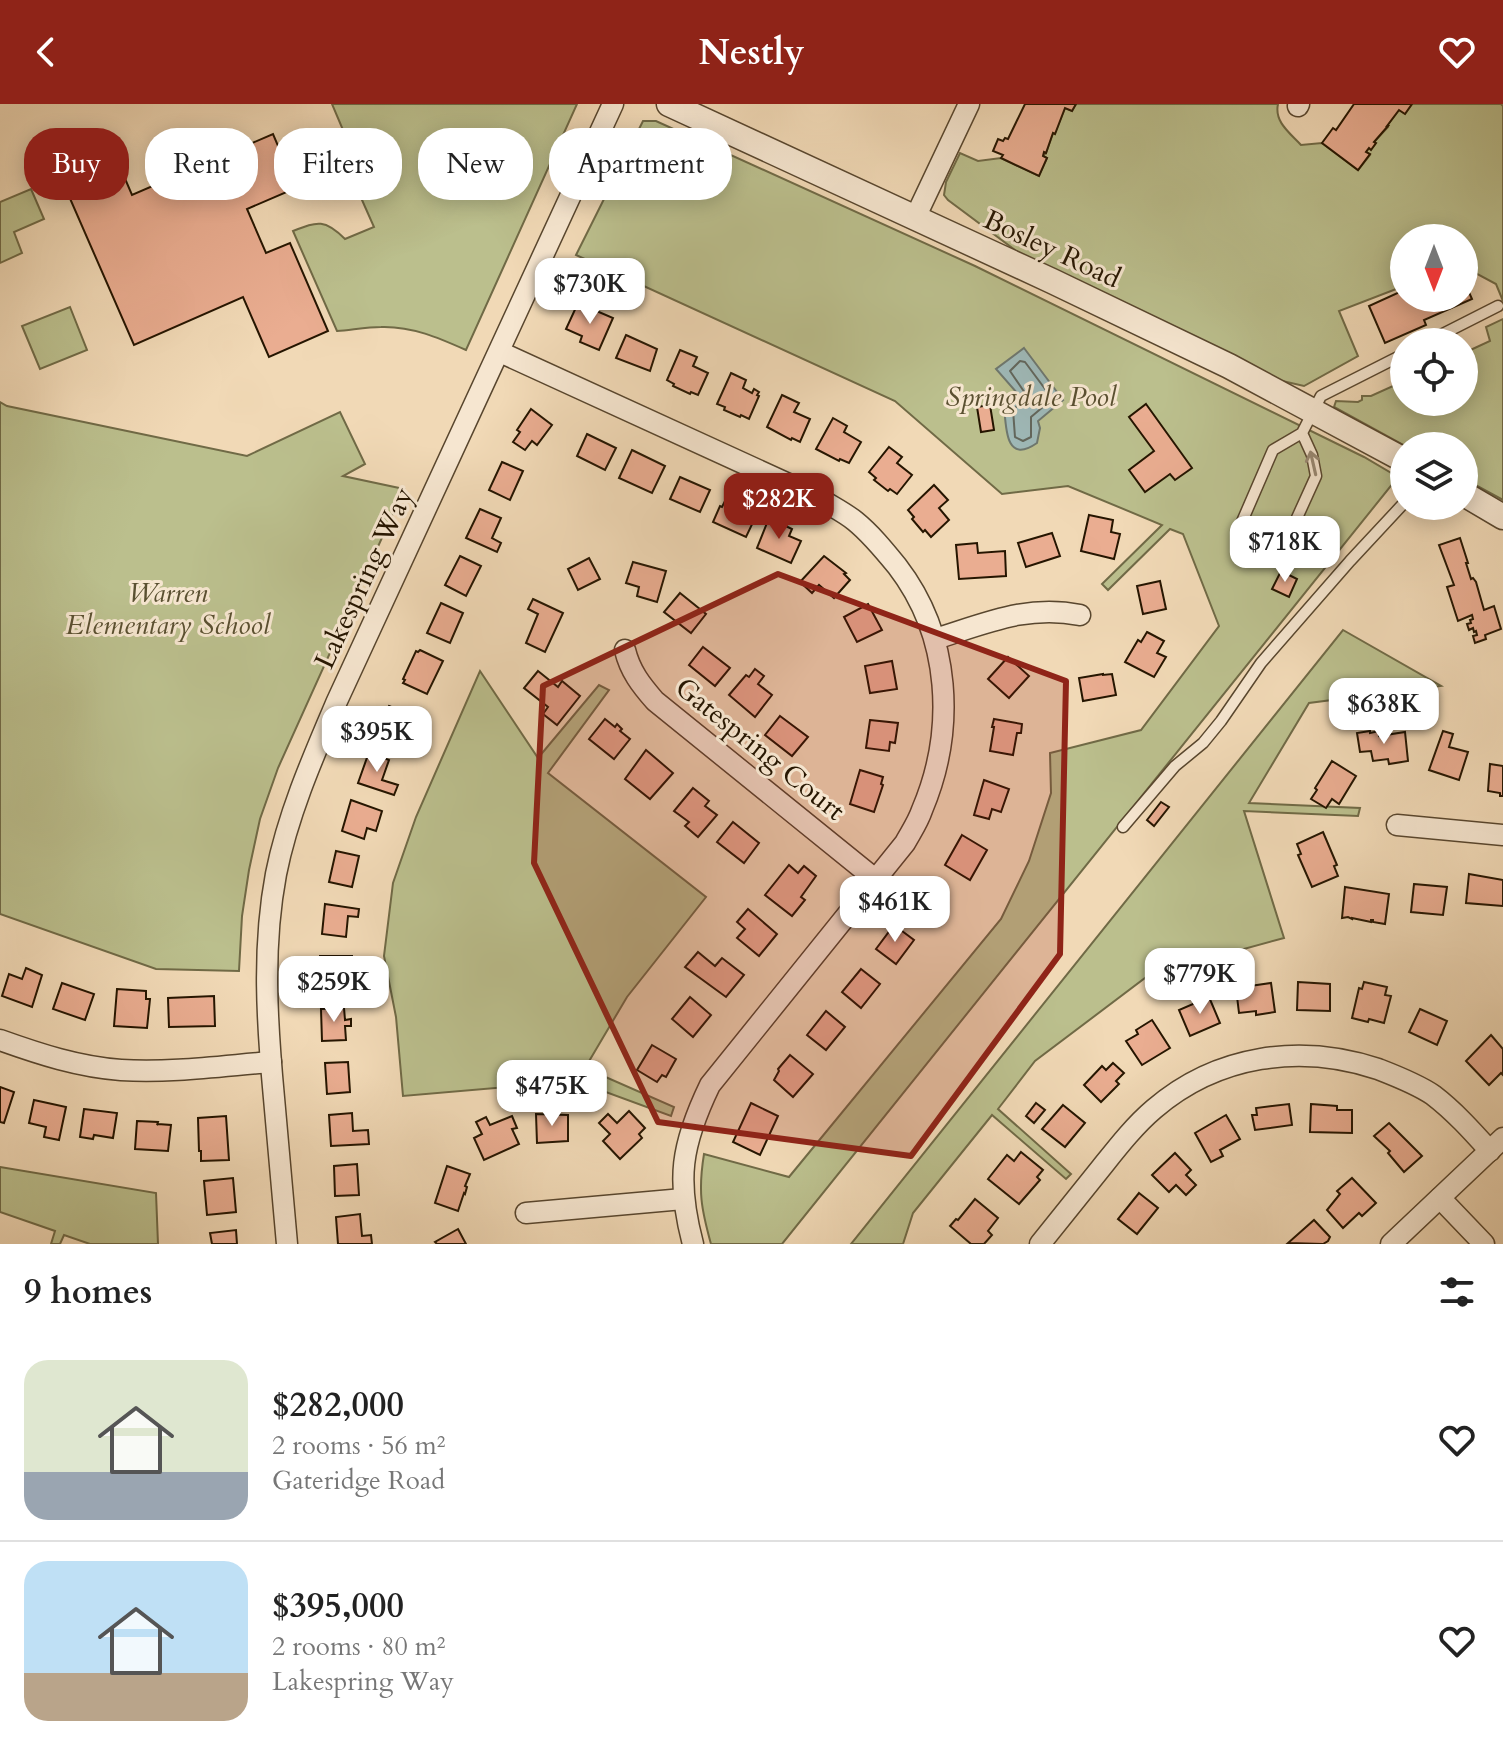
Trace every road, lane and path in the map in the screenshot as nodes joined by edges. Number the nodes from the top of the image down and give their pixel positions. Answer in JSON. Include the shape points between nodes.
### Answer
{"nodes":[{"id":1,"x":613,"y":104,"type":"edge"},
{"id":2,"x":669,"y":104,"type":"edge"},
{"id":3,"x":969,"y":104,"type":"edge"},
{"id":4,"x":915,"y":218,"type":"junction"},
{"id":5,"x":1498,"y":306,"type":"dead end"},
{"id":6,"x":1455,"y":328,"type":"edge"},
{"id":7,"x":500,"y":352,"type":"junction"},
{"id":8,"x":1390,"y":361,"type":"edge"},
{"id":9,"x":1314,"y":410,"type":"junction"},
{"id":10,"x":1302,"y":433,"type":"junction"},
{"id":11,"x":1390,"y":452,"type":"edge"},
{"id":12,"x":1478,"y":502,"type":"edge"},
{"id":13,"x":1503,"y":517,"type":"edge"},
{"id":14,"x":1390,"y":518,"type":"edge"},
{"id":15,"x":1080,"y":615,"type":"dead end"},
{"id":16,"x":935,"y":639,"type":"junction"},
{"id":17,"x":625,"y":650,"type":"dead end"},
{"id":18,"x":1397,"y":825,"type":"dead end"},
{"id":19,"x":1123,"y":827,"type":"dead end"},
{"id":20,"x":1503,"y":835,"type":"edge"},
{"id":21,"x":875,"y":879,"type":"junction"},
{"id":22,"x":0,"y":1040,"type":"edge"},
{"id":23,"x":271,"y":1062,"type":"junction"},
{"id":24,"x":1496,"y":1144,"type":"edge"},
{"id":25,"x":1440,"y":1198,"type":"junction"},
{"id":26,"x":683,"y":1199,"type":"junction"},
{"id":27,"x":526,"y":1213,"type":"dead end"},
{"id":28,"x":287,"y":1244,"type":"edge"},
{"id":29,"x":693,"y":1244,"type":"edge"},
{"id":30,"x":1040,"y":1244,"type":"edge"},
{"id":31,"x":1391,"y":1244,"type":"edge"},
{"id":32,"x":1484,"y":1244,"type":"edge"}],
"edges":[{"from":1,"to":7,"type":"street","name":"Lakespring Way"},
{"from":2,"to":4,"type":"street","name":"Bosley Road"},
{"from":3,"to":4,"type":"street"},
{"from":4,"to":9,"type":"street","name":"Bosley Road"},
{"from":5,"to":6,"type":"lane"},
{"from":7,"to":16,"type":"street","via":[[819,498],[855,521],[905,576]]},
{"from":7,"to":23,"type":"street","name":"Lakespring Way","via":[[332,712],[290,822],[270,917]]},
{"from":8,"to":9,"type":"lane","via":[[1321,396]]},
{"from":9,"to":10,"type":"lane"},
{"from":9,"to":11,"type":"street","name":"Bosley Road"},
{"from":10,"to":10,"type":"lane","one_way":true,"via":[[1273,450],[1241,524],[1242,544],[1268,555],[1282,551],[1316,476]]},
{"from":12,"to":13,"type":"street"},
{"from":14,"to":19,"type":"lane","via":[[1261,663],[1203,743],[1175,766]]},
{"from":15,"to":16,"type":"street","via":[[1014,614]]},
{"from":16,"to":21,"type":"street","via":[[944,686],[940,754],[921,813],[905,843]]},
{"from":17,"to":21,"type":"street","name":"Gatespring Court","via":[[636,679],[655,701]]},
{"from":18,"to":20,"type":"street"},
{"from":21,"to":26,"type":"street","via":[[710,1085],[687,1144]]},
{"from":22,"to":23,"type":"street","via":[[80,1064],[119,1069],[164,1071]]},
{"from":23,"to":28,"type":"street","name":"Lakespring Way"},
{"from":24,"to":25,"type":"street"},
{"from":24,"to":30,"type":"street","via":[[1431,1094],[1394,1075],[1356,1062],[1269,1056],[1226,1066],[1154,1108]]},
{"from":25,"to":31,"type":"street"},
{"from":25,"to":32,"type":"street"},
{"from":26,"to":27,"type":"street"},
{"from":26,"to":29,"type":"street"}]}
